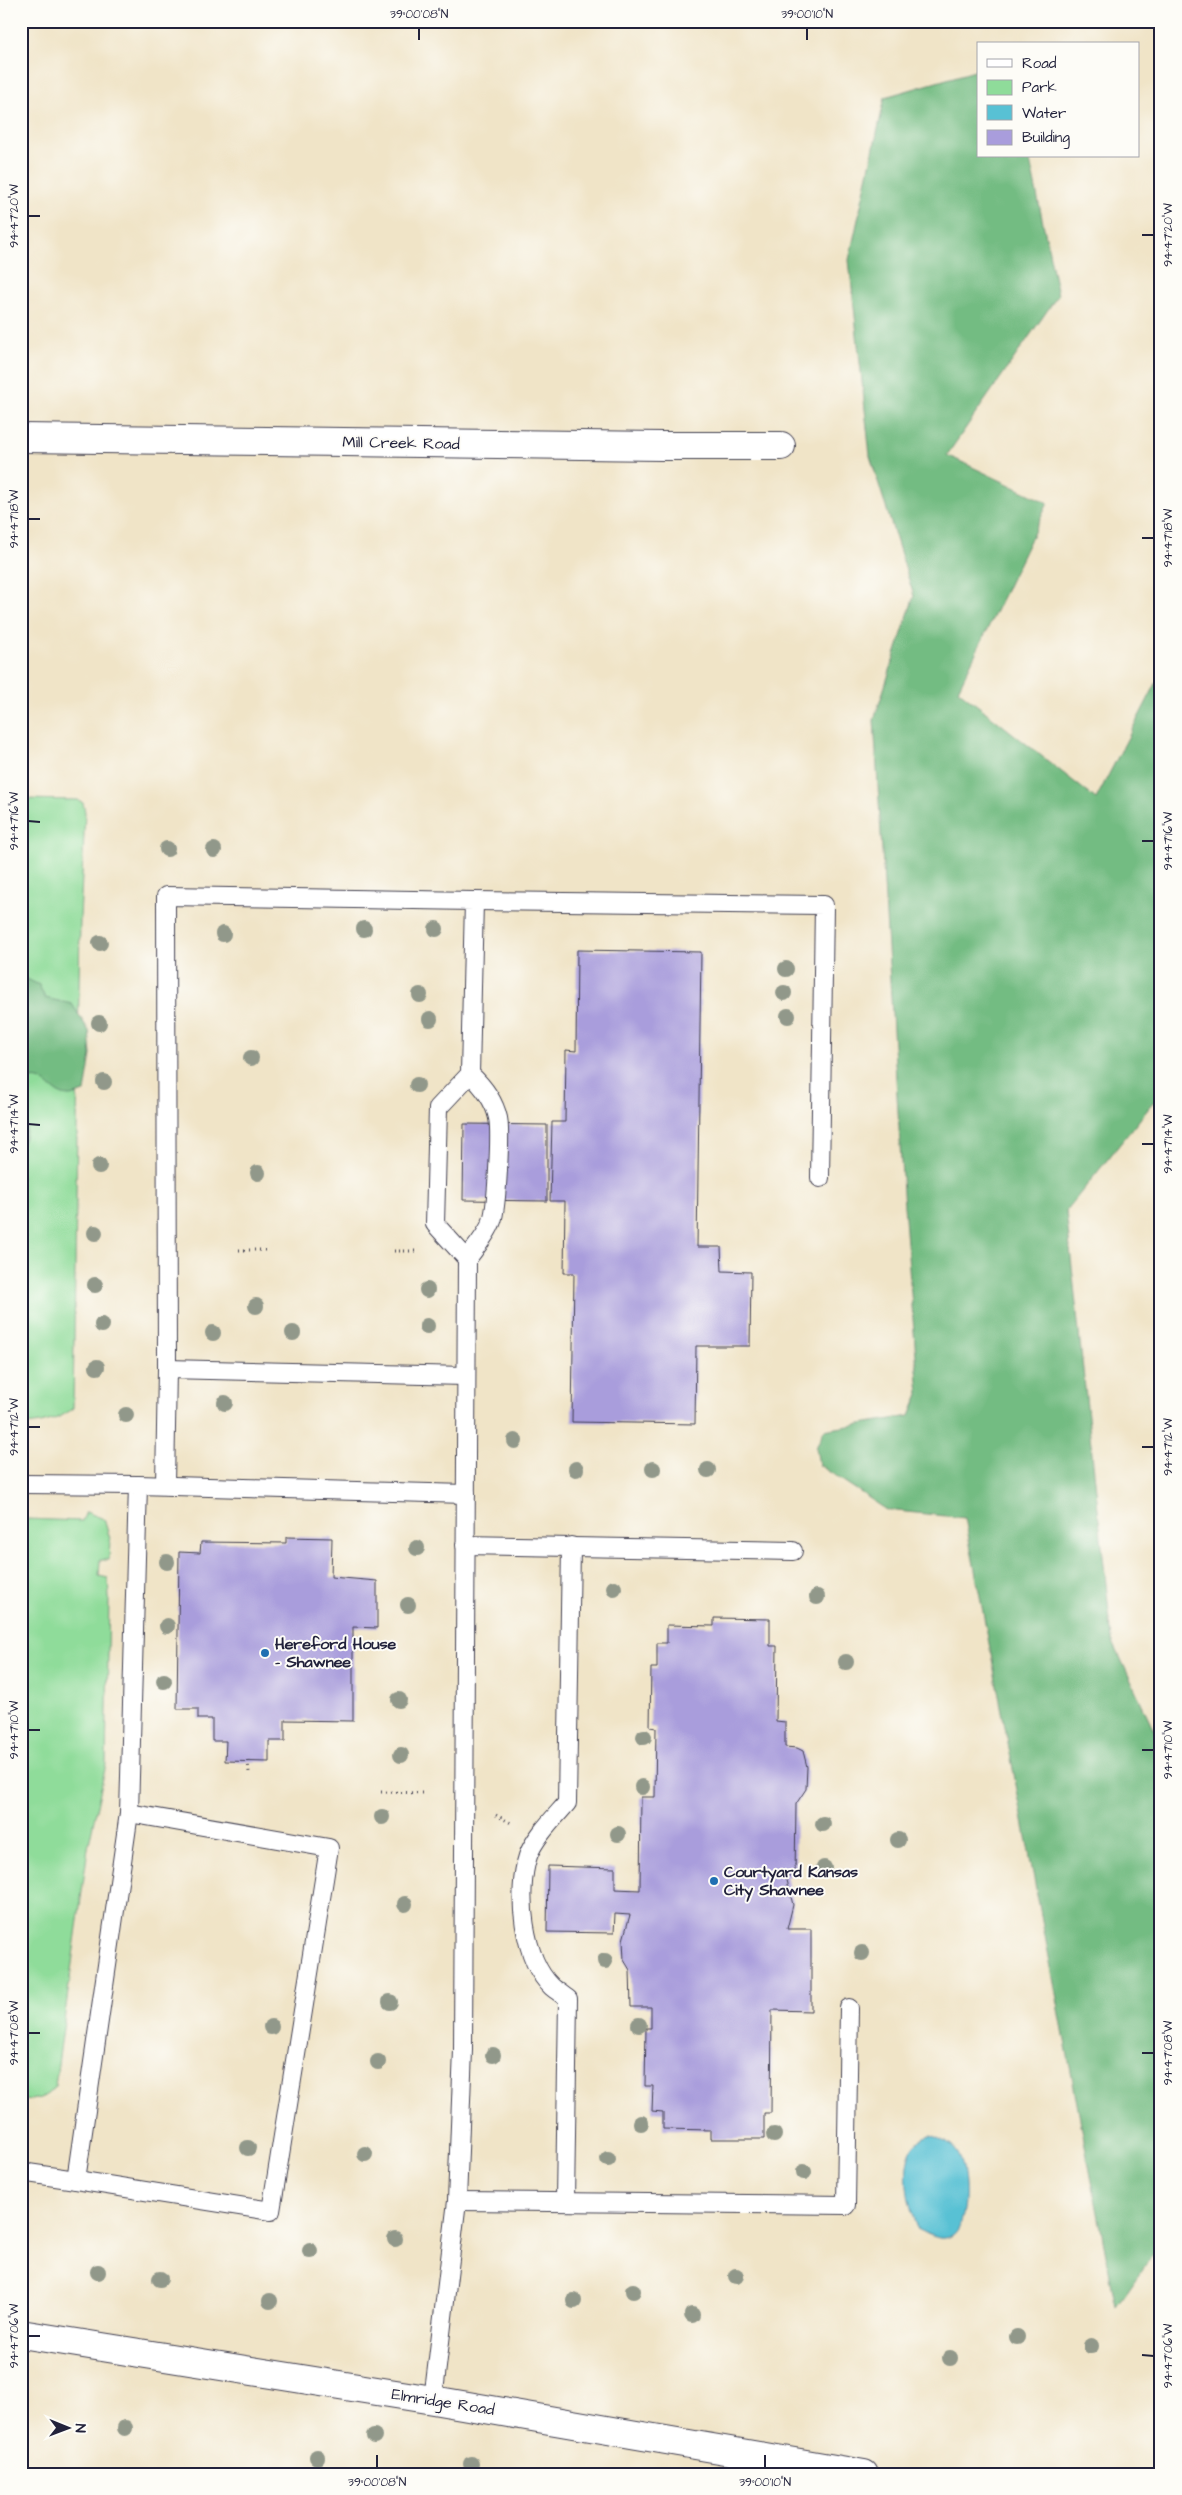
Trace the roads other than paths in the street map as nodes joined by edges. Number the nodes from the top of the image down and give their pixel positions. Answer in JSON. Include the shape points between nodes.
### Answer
{"nodes":[{"id":1,"x":21,"y":438,"type":"edge"},
{"id":2,"x":782,"y":446,"type":"dead end"},
{"id":3,"x":474,"y":901,"type":"junction"},
{"id":4,"x":470,"y":1074,"type":"junction"},
{"id":5,"x":820,"y":1178,"type":"dead end"},
{"id":6,"x":467,"y":1259,"type":"junction"},
{"id":7,"x":167,"y":1369,"type":"junction"},
{"id":8,"x":466,"y":1376,"type":"junction"},
{"id":9,"x":21,"y":1484,"type":"edge"},
{"id":10,"x":138,"y":1485,"type":"junction"},
{"id":11,"x":165,"y":1485,"type":"junction"},
{"id":12,"x":466,"y":1494,"type":"junction"},
{"id":13,"x":465,"y":1545,"type":"junction"},
{"id":14,"x":572,"y":1546,"type":"junction"},
{"id":15,"x":793,"y":1551,"type":"dead end"},
{"id":16,"x":129,"y":1813,"type":"junction"},
{"id":17,"x":849,"y":2008,"type":"dead end"},
{"id":18,"x":21,"y":2172,"type":"edge"},
{"id":19,"x":76,"y":2180,"type":"junction"},
{"id":20,"x":457,"y":2201,"type":"junction"},
{"id":21,"x":565,"y":2202,"type":"junction"},
{"id":22,"x":21,"y":2334,"type":"edge"},
{"id":23,"x":433,"y":2400,"type":"junction"},
{"id":24,"x":864,"y":2474,"type":"edge"}],
"edges":[{"from":1,"to":2,"type":"street","name":"Mill Creek Road"},
{"from":3,"to":4,"type":"lane"},
{"from":3,"to":5,"type":"lane","via":[[824,905]]},
{"from":3,"to":7,"type":"lane","via":[[166,896]]},
{"from":4,"to":6,"type":"lane","via":[[492,1101],[499,1120],[496,1207],[492,1222]]},
{"from":4,"to":6,"type":"lane","via":[[438,1108],[435,1224]]},
{"from":6,"to":8,"type":"lane"},
{"from":7,"to":8,"type":"lane"},
{"from":7,"to":11,"type":"lane"},
{"from":8,"to":12,"type":"lane"},
{"from":9,"to":10,"type":"lane"},
{"from":10,"to":11,"type":"lane"},
{"from":10,"to":16,"type":"lane"},
{"from":11,"to":12,"type":"lane"},
{"from":12,"to":13,"type":"lane"},
{"from":13,"to":14,"type":"lane"},
{"from":13,"to":20,"type":"lane","via":[[463,2040]]},
{"from":14,"to":15,"type":"lane"},
{"from":14,"to":21,"type":"lane","via":[[567,1803],[528,1854],[523,1888],[523,1916],[531,1953],[551,1986],[568,1999]]},
{"from":16,"to":19,"type":"lane"},
{"from":16,"to":19,"type":"lane","via":[[329,1848],[271,2211]]},
{"from":17,"to":21,"type":"lane","via":[[846,2205]]},
{"from":18,"to":19,"type":"lane"},
{"from":20,"to":21,"type":"lane"},
{"from":20,"to":23,"type":"lane"},
{"from":22,"to":23,"type":"street","name":"Elmridge Road"},
{"from":23,"to":24,"type":"street","name":"Elmridge Road"}]}
